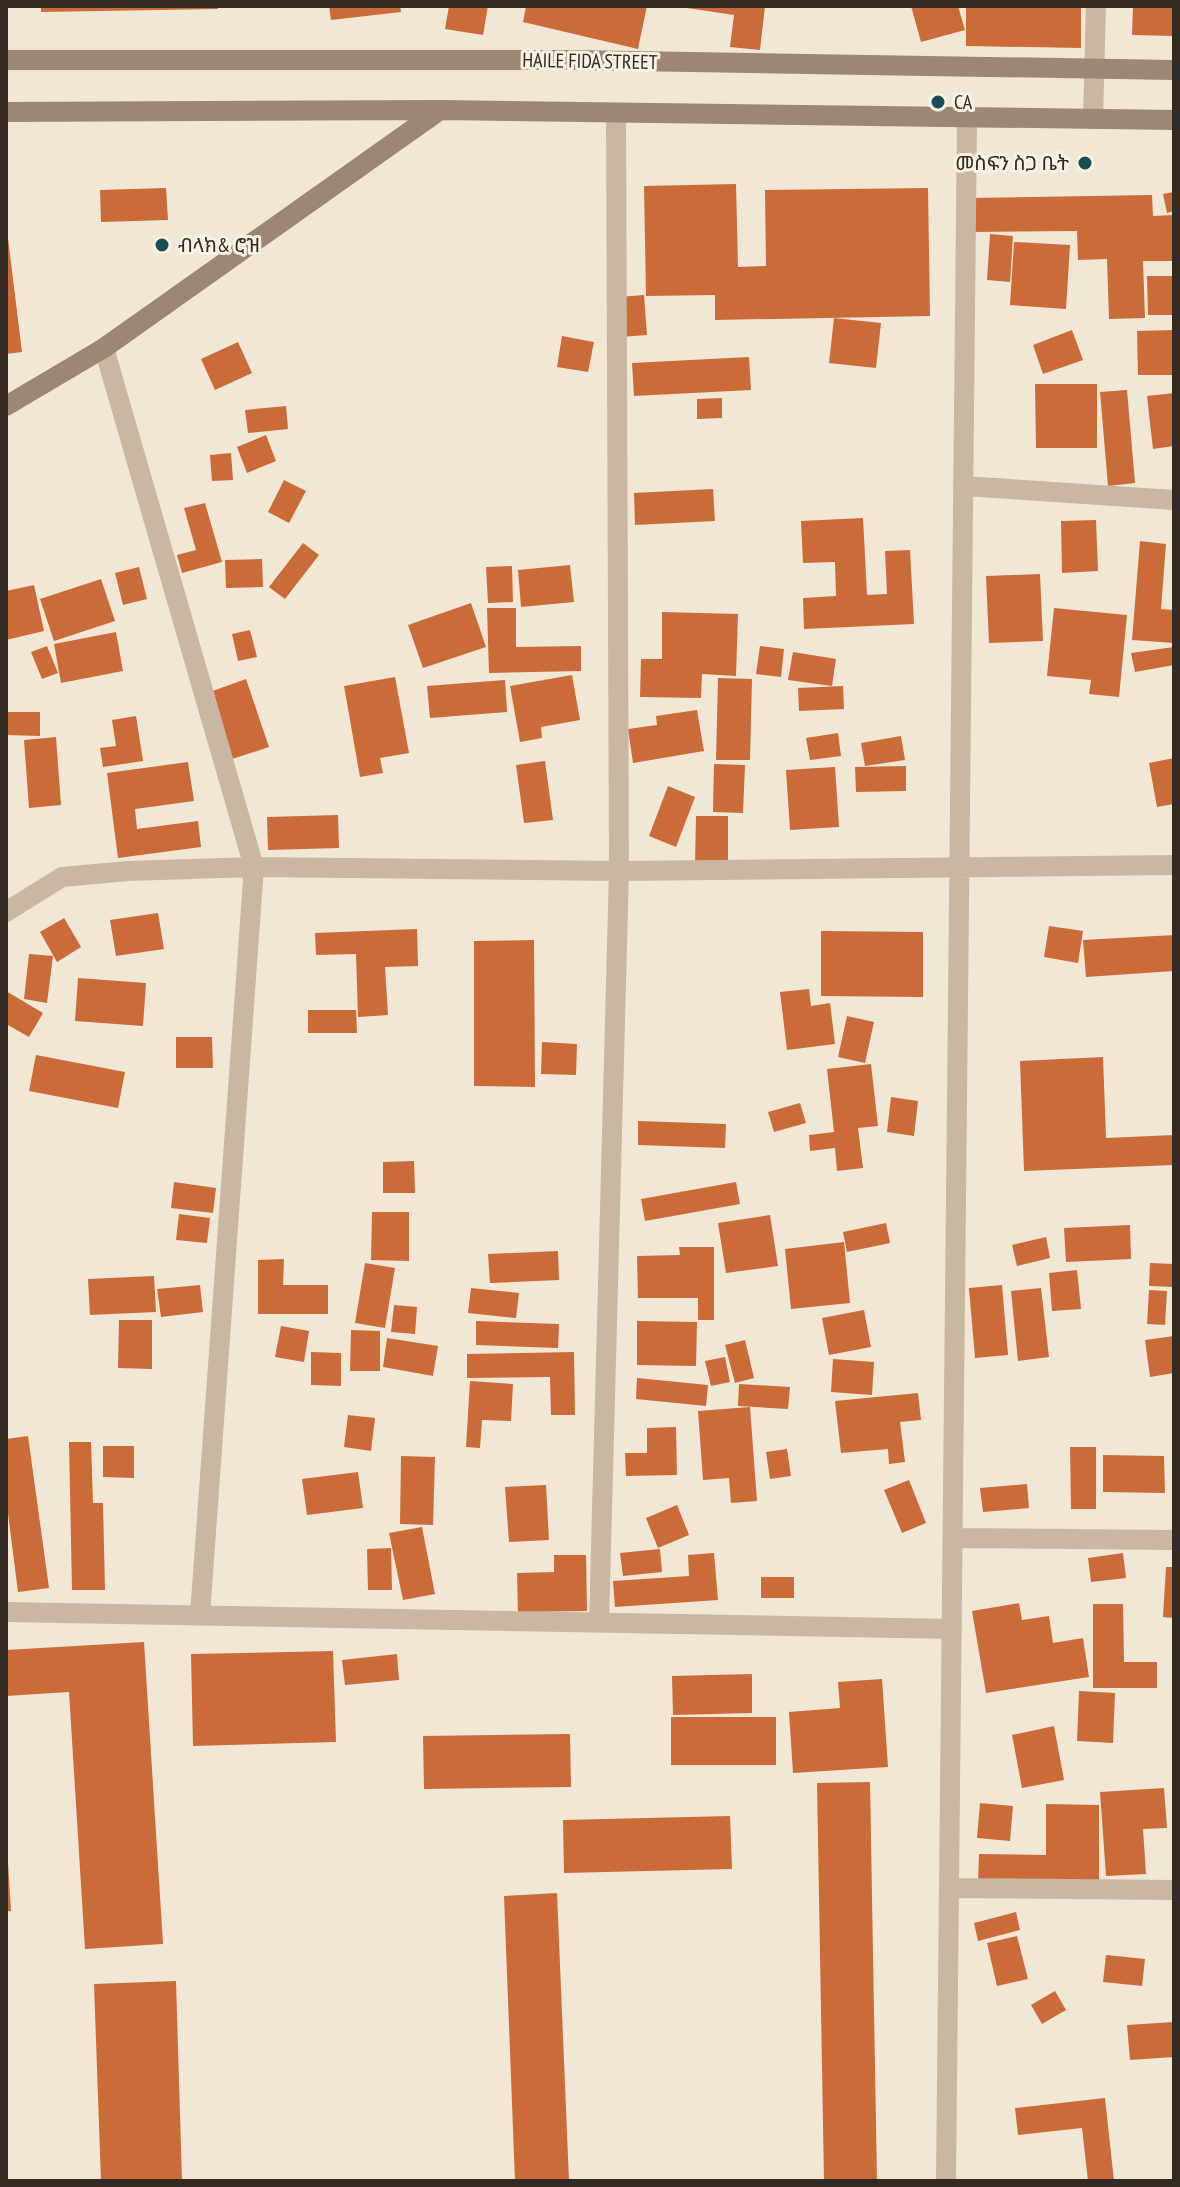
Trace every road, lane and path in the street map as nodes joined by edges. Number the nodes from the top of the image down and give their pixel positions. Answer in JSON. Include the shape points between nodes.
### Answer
{"nodes":[{"id":1,"x":1096,"y":6,"type":"edge"},
{"id":2,"x":6,"y":60,"type":"edge"},
{"id":3,"x":1095,"y":69,"type":"junction"},
{"id":4,"x":1174,"y":70,"type":"edge"},
{"id":5,"x":440,"y":110,"type":"junction"},
{"id":6,"x":6,"y":112,"type":"edge"},
{"id":7,"x":616,"y":113,"type":"junction"},
{"id":8,"x":967,"y":117,"type":"junction"},
{"id":9,"x":1093,"y":119,"type":"junction"},
{"id":10,"x":1174,"y":120,"type":"edge"},
{"id":11,"x":104,"y":348,"type":"junction"},
{"id":12,"x":6,"y":406,"type":"edge"},
{"id":13,"x":964,"y":486,"type":"junction"},
{"id":14,"x":1174,"y":500,"type":"edge"},
{"id":15,"x":1174,"y":865,"type":"edge"},
{"id":16,"x":254,"y":867,"type":"junction"},
{"id":17,"x":960,"y":867,"type":"junction"},
{"id":18,"x":619,"y":871,"type":"junction"},
{"id":19,"x":6,"y":912,"type":"edge"},
{"id":20,"x":953,"y":1538,"type":"junction"},
{"id":21,"x":1174,"y":1540,"type":"edge"},
{"id":22,"x":6,"y":1612,"type":"edge"},
{"id":23,"x":200,"y":1615,"type":"junction"},
{"id":24,"x":599,"y":1623,"type":"junction"},
{"id":25,"x":952,"y":1629,"type":"junction"},
{"id":26,"x":949,"y":1888,"type":"junction"},
{"id":27,"x":1174,"y":1890,"type":"edge"},
{"id":28,"x":946,"y":2181,"type":"edge"}],
"edges":[{"from":1,"to":3,"type":"street"},
{"from":2,"to":3,"type":"street","name":"HAILE FIDA STREET","via":[[558,60]]},
{"from":3,"to":4,"type":"street","name":"HAILE FIDA STREET"},
{"from":3,"to":9,"type":"street"},
{"from":5,"to":6,"type":"street"},
{"from":5,"to":7,"type":"street"},
{"from":5,"to":11,"type":"street"},
{"from":7,"to":8,"type":"street"},
{"from":7,"to":18,"type":"street"},
{"from":8,"to":9,"type":"street"},
{"from":8,"to":13,"type":"street"},
{"from":9,"to":10,"type":"street"},
{"from":11,"to":12,"type":"street"},
{"from":11,"to":16,"type":"street"},
{"from":13,"to":14,"type":"street"},
{"from":13,"to":17,"type":"street"},
{"from":15,"to":17,"type":"street"},
{"from":16,"to":18,"type":"street"},
{"from":16,"to":19,"type":"street","via":[[62,877]]},
{"from":16,"to":23,"type":"street"},
{"from":17,"to":18,"type":"street"},
{"from":17,"to":20,"type":"street"},
{"from":18,"to":24,"type":"street"},
{"from":20,"to":21,"type":"street"},
{"from":20,"to":25,"type":"street"},
{"from":22,"to":23,"type":"street"},
{"from":23,"to":24,"type":"street"},
{"from":24,"to":25,"type":"street"},
{"from":25,"to":26,"type":"street"},
{"from":26,"to":27,"type":"street"},
{"from":26,"to":28,"type":"street"}]}
